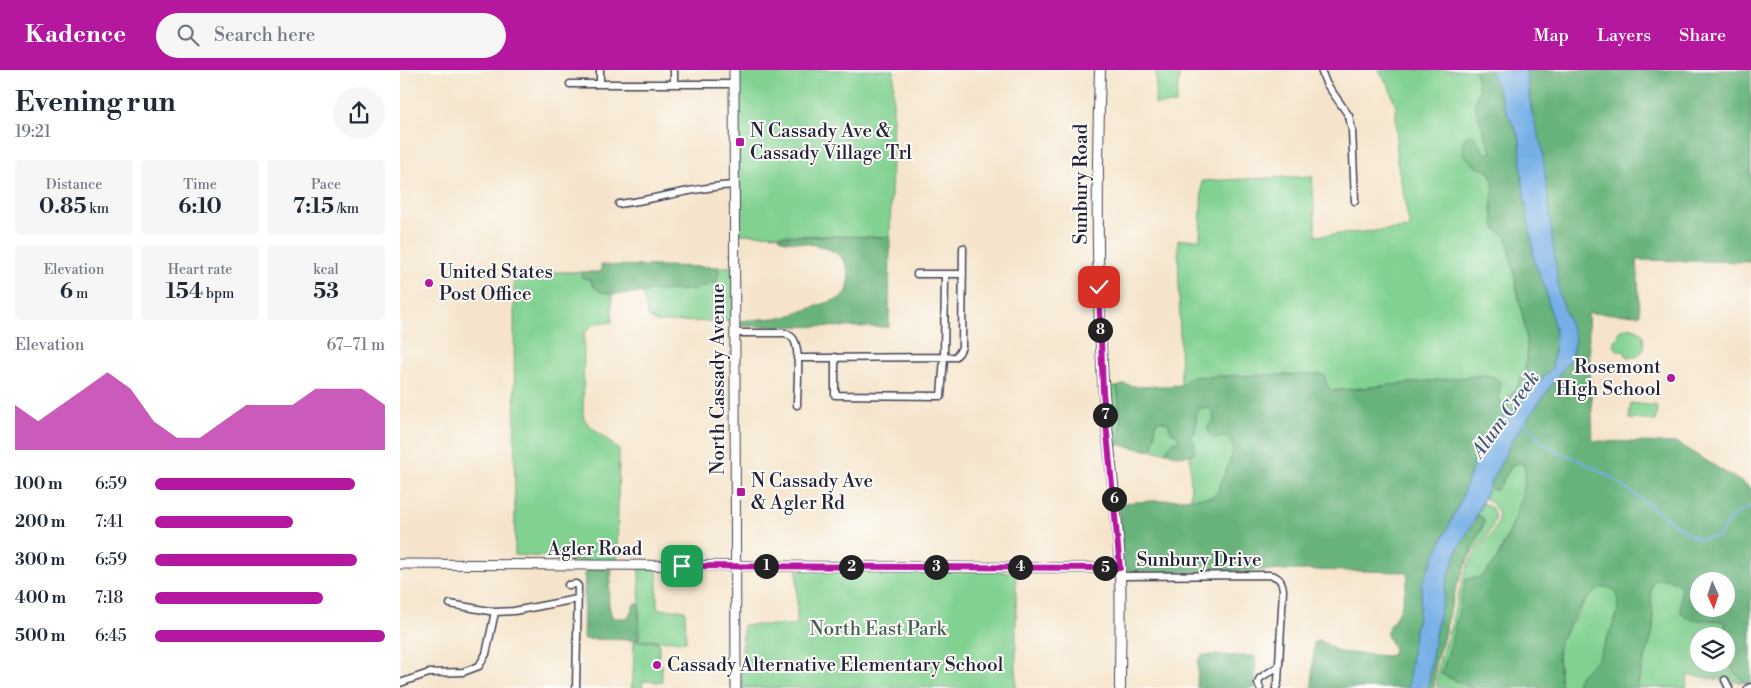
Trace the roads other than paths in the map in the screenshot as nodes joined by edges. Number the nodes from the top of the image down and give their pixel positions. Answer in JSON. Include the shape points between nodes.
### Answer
{"nodes":[{"id":1,"x":600,"y":70,"type":"edge"},
{"id":2,"x":674,"y":70,"type":"edge"},
{"id":3,"x":734,"y":70,"type":"edge"},
{"id":4,"x":1100,"y":70,"type":"edge"},
{"id":5,"x":1320,"y":70,"type":"edge"},
{"id":6,"x":570,"y":84,"type":"dead end"},
{"id":7,"x":600,"y":84,"type":"junction"},
{"id":8,"x":674,"y":84,"type":"junction"},
{"id":9,"x":734,"y":84,"type":"junction"},
{"id":10,"x":734,"y":185,"type":"junction"},
{"id":11,"x":1355,"y":201,"type":"dead end"},
{"id":12,"x":619,"y":204,"type":"dead end"},
{"id":13,"x":963,"y":248,"type":"dead end"},
{"id":14,"x":917,"y":274,"type":"dead end"},
{"id":15,"x":945,"y":274,"type":"junction"},
{"id":16,"x":963,"y":274,"type":"junction"},
{"id":17,"x":734,"y":333,"type":"junction"},
{"id":18,"x":835,"y":357,"type":"junction"},
{"id":19,"x":797,"y":358,"type":"junction"},
{"id":20,"x":944,"y":358,"type":"junction"},
{"id":21,"x":797,"y":404,"type":"dead end"},
{"id":22,"x":400,"y":564,"type":"edge"},
{"id":23,"x":735,"y":566,"type":"junction"},
{"id":24,"x":1120,"y":572,"type":"junction"},
{"id":25,"x":568,"y":585,"type":"dead end"},
{"id":26,"x":578,"y":598,"type":"junction"},
{"id":27,"x":450,"y":604,"type":"dead end"},
{"id":28,"x":495,"y":612,"type":"junction"},
{"id":29,"x":1279,"y":666,"type":"junction"},
{"id":30,"x":1724,"y":680,"type":"dead end"},
{"id":31,"x":400,"y":683,"type":"edge"},
{"id":32,"x":576,"y":688,"type":"edge"},
{"id":33,"x":736,"y":688,"type":"edge"},
{"id":34,"x":1120,"y":688,"type":"edge"},
{"id":35,"x":1260,"y":688,"type":"edge"},
{"id":36,"x":1276,"y":688,"type":"edge"},
{"id":37,"x":1729,"y":688,"type":"edge"}],
"edges":[{"from":1,"to":7,"type":"street"},
{"from":2,"to":8,"type":"street"},
{"from":3,"to":9,"type":"main road","name":"North Cassady Avenue"},
{"from":4,"to":24,"type":"main road","name":"Sunbury Road","via":[[1101,356]]},
{"from":5,"to":11,"type":"street","via":[[1349,116]]},
{"from":6,"to":7,"type":"street"},
{"from":7,"to":8,"type":"street"},
{"from":8,"to":9,"type":"street"},
{"from":9,"to":10,"type":"main road","name":"North Cassady Avenue"},
{"from":10,"to":12,"type":"street","via":[[697,188]]},
{"from":10,"to":17,"type":"main road","name":"North Cassady Avenue"},
{"from":13,"to":16,"type":"street"},
{"from":14,"to":15,"type":"street"},
{"from":15,"to":16,"type":"street"},
{"from":15,"to":20,"type":"street"},
{"from":16,"to":20,"type":"street","via":[[962,347],[955,357]]},
{"from":17,"to":19,"type":"street","via":[[785,333],[795,341]]},
{"from":17,"to":23,"type":"main road","name":"North Cassady Avenue"},
{"from":18,"to":19,"type":"street"},
{"from":18,"to":20,"type":"street"},
{"from":18,"to":20,"type":"street","via":[[835,395],[942,396]]},
{"from":19,"to":21,"type":"street"},
{"from":22,"to":23,"type":"main road","name":"Agler Road"},
{"from":23,"to":24,"type":"main road","name":"Agler Road"},
{"from":23,"to":33,"type":"main road","name":"North Cassady Avenue"},
{"from":24,"to":29,"type":"street","name":"Sunbury Drive","via":[[1268,575],[1278,578],[1284,590]]},
{"from":24,"to":34,"type":"main road","name":"Sunbury Road"},
{"from":25,"to":26,"type":"street","via":[[578,586]]},
{"from":26,"to":28,"type":"street"},
{"from":26,"to":32,"type":"street"},
{"from":27,"to":28,"type":"street"},
{"from":28,"to":31,"type":"street","via":[[486,654],[479,666],[472,670],[429,673]]},
{"from":29,"to":35,"type":"street","via":[[1260,678]]},
{"from":29,"to":36,"type":"street","name":"Sunbury Drive"},
{"from":30,"to":37,"type":"street"}]}
